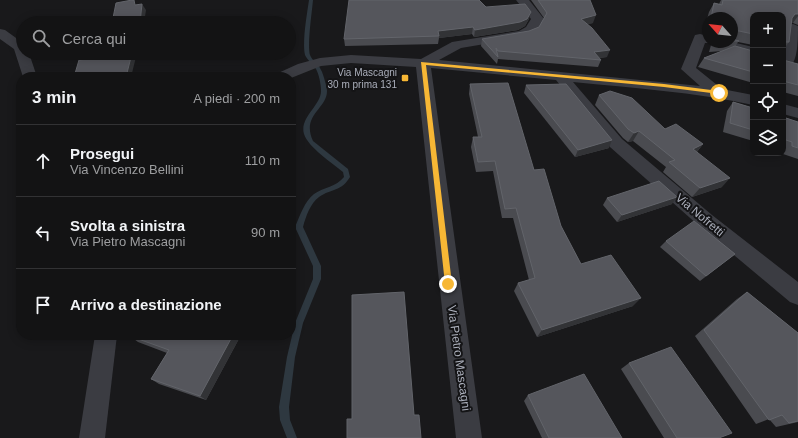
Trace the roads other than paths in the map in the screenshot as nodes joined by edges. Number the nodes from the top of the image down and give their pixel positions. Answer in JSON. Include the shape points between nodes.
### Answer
{"nodes":[{"id":1,"x":522,"y":0,"type":"edge"},
{"id":2,"x":793,"y":28,"type":"edge"},
{"id":3,"x":0,"y":33,"type":"edge"},
{"id":4,"x":702,"y":38,"type":"edge"},
{"id":5,"x":16,"y":44,"type":"edge"},
{"id":6,"x":738,"y":47,"type":"edge"},
{"id":7,"x":750,"y":50,"type":"edge"},
{"id":8,"x":24,"y":60,"type":"edge"},
{"id":9,"x":786,"y":60,"type":"edge"},
{"id":10,"x":423,"y":63,"type":"junction"},
{"id":11,"x":28,"y":72,"type":"edge"},
{"id":12,"x":292,"y":72,"type":"edge"},
{"id":13,"x":560,"y":76,"type":"junction"},
{"id":14,"x":719,"y":93,"type":"junction"},
{"id":15,"x":750,"y":99,"type":"edge"},
{"id":16,"x":786,"y":110,"type":"edge"},
{"id":17,"x":798,"y":113,"type":"edge"},
{"id":18,"x":798,"y":294,"type":"edge"},
{"id":19,"x":105,"y":340,"type":"edge"},
{"id":20,"x":92,"y":438,"type":"edge"},
{"id":21,"x":469,"y":438,"type":"edge"}],
"edges":[{"from":1,"to":10,"type":"street","via":[[538,19],[531,30],[522,34],[457,45]]},
{"from":2,"to":9,"type":"street","via":[[788,60]]},
{"from":3,"to":5,"type":"street"},
{"from":4,"to":14,"type":"street","via":[[700,38],[688,69]]},
{"from":6,"to":7,"type":"street"},
{"from":8,"to":11,"type":"street"},
{"from":10,"to":12,"type":"street","via":[[336,60]]},
{"from":10,"to":13,"type":"street"},
{"from":10,"to":21,"type":"street","name":"Via Pietro Mascagni","via":[[448,284]]},
{"from":13,"to":14,"type":"street"},
{"from":13,"to":18,"type":"street","name":"Via Nofretti","via":[[616,143],[705,220]]},
{"from":14,"to":15,"type":"street"},
{"from":16,"to":17,"type":"street"},
{"from":19,"to":20,"type":"street"}]}
